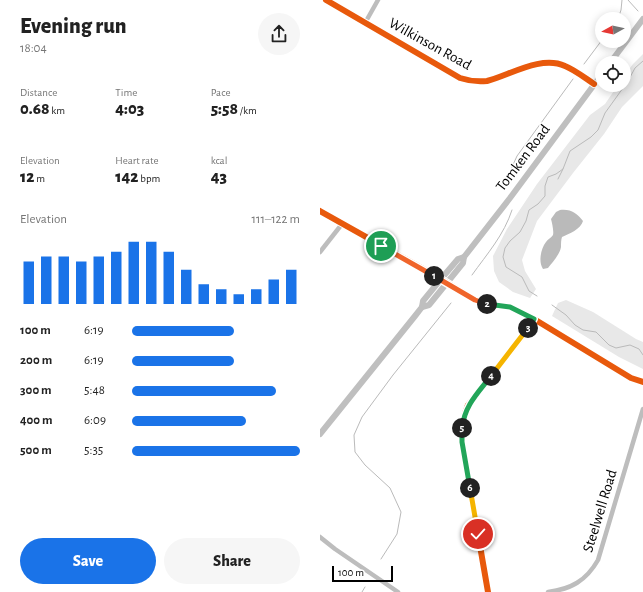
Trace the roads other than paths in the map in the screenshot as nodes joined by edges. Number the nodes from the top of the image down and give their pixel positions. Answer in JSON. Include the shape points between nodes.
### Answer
{"nodes":[{"id":1,"x":326,"y":0,"type":"edge"},
{"id":2,"x":378,"y":0,"type":"edge"},
{"id":3,"x":643,"y":19,"type":"edge"},
{"id":4,"x":365,"y":23,"type":"junction"},
{"id":5,"x":615,"y":56,"type":"edge"},
{"id":6,"x":594,"y":84,"type":"joint"},
{"id":7,"x":320,"y":211,"type":"edge"},
{"id":8,"x":342,"y":224,"type":"junction"},
{"id":9,"x":320,"y":252,"type":"edge"},
{"id":10,"x":464,"y":257,"type":"junction"},
{"id":11,"x":441,"y":279,"type":"junction"},
{"id":12,"x":447,"y":283,"type":"junction"},
{"id":13,"x":422,"y":307,"type":"junction"},
{"id":14,"x":534,"y":319,"type":"junction"},
{"id":15,"x":643,"y":382,"type":"edge"},
{"id":16,"x":643,"y":409,"type":"edge"},
{"id":17,"x":320,"y":434,"type":"edge"},
{"id":18,"x":320,"y":537,"type":"edge"},
{"id":19,"x":398,"y":592,"type":"edge"},
{"id":20,"x":488,"y":592,"type":"edge"},
{"id":21,"x":548,"y":592,"type":"edge"}],
"edges":[{"from":1,"to":4,"type":"street","name":"Wilkinson Road"},
{"from":2,"to":4,"type":"street"},
{"from":3,"to":5,"type":"main road"},
{"from":4,"to":6,"type":"street","name":"Wilkinson Road","via":[[466,80],[487,81],[531,66],[549,63],[564,65]]},
{"from":6,"to":10,"type":"main road","name":"Tomken Road"},
{"from":7,"to":8,"type":"street"},
{"from":8,"to":9,"type":"street"},
{"from":8,"to":11,"type":"street"},
{"from":10,"to":11,"type":"main road","name":"Tomken Road"},
{"from":10,"to":12,"type":"main road","name":"Tomken Road","via":[[463,263]]},
{"from":11,"to":12,"type":"street"},
{"from":11,"to":13,"type":"main road","name":"Tomken Road","via":[[423,301]]},
{"from":12,"to":13,"type":"main road","name":"Tomken Road","via":[[429,305]]},
{"from":12,"to":14,"type":"street","via":[[482,303],[510,307]]},
{"from":13,"to":17,"type":"main road","name":"Tomken Road"},
{"from":14,"to":15,"type":"street","via":[[631,378]]},
{"from":14,"to":20,"type":"street","via":[[471,401],[462,422],[462,442]]},
{"from":16,"to":21,"type":"street","name":"Steelwell Road","via":[[598,560],[576,584]]},
{"from":18,"to":19,"type":"street"}]}
